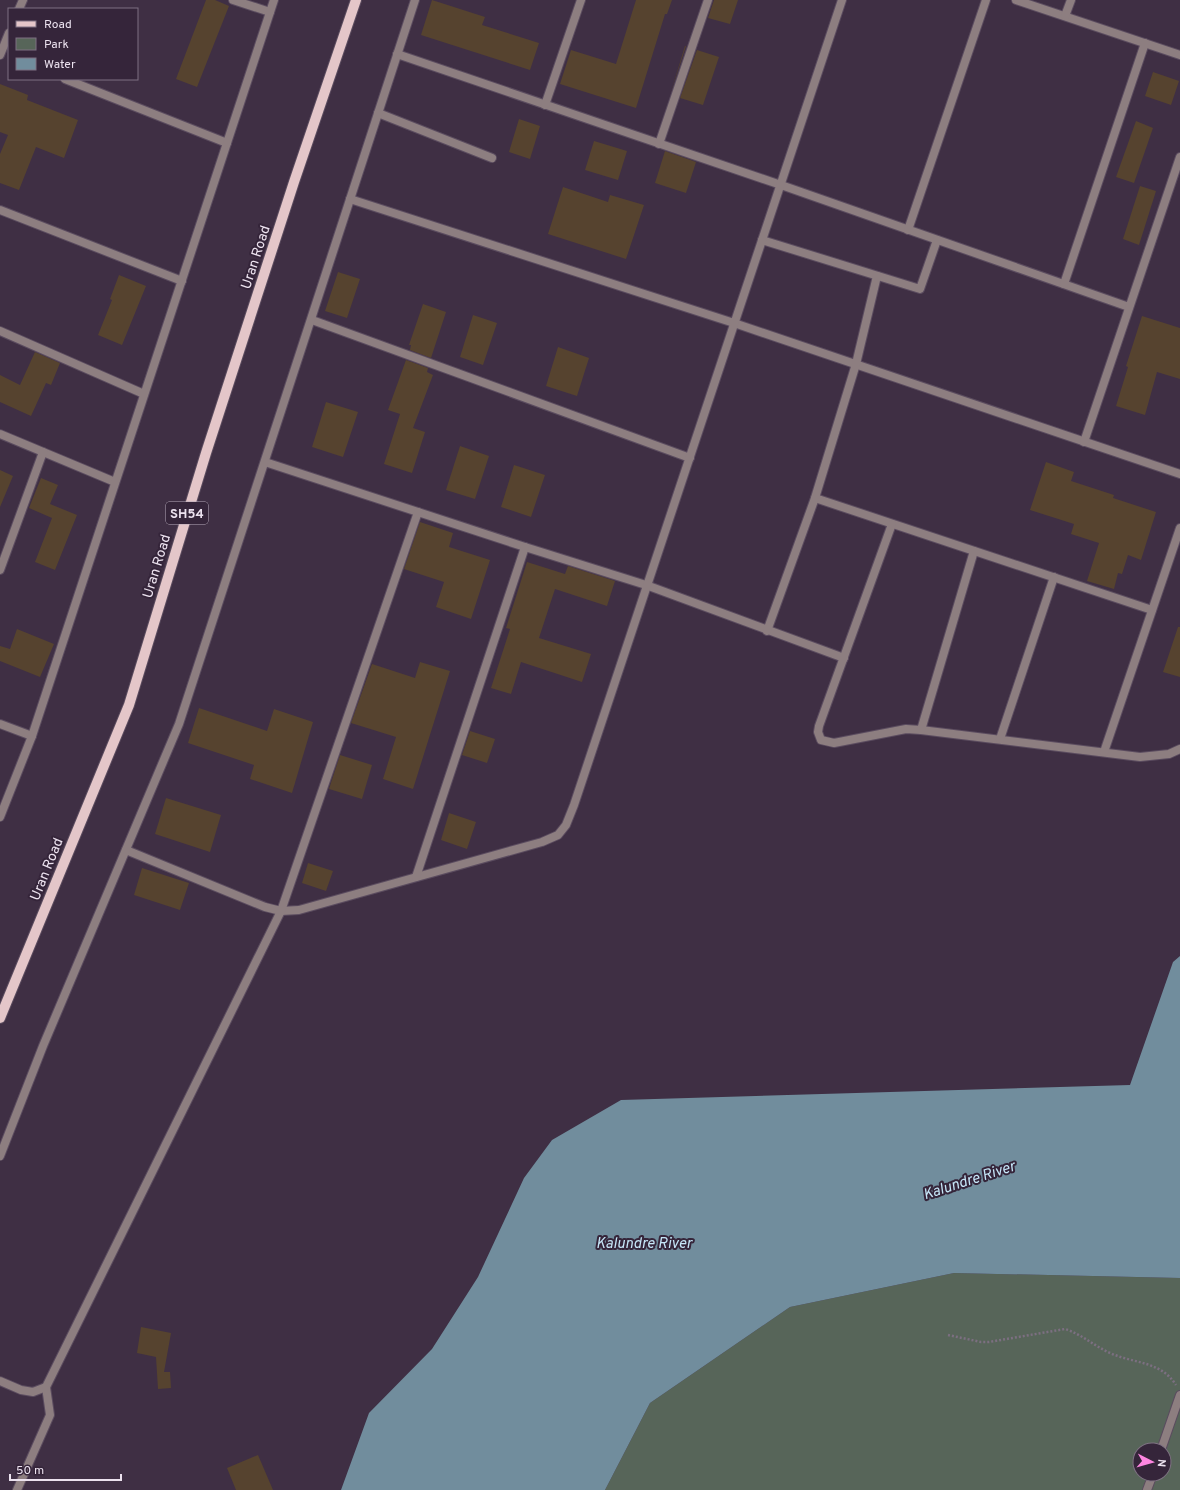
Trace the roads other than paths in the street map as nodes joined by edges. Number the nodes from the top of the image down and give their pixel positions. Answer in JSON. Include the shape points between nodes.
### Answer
{"nodes":[{"id":1,"x":233,"y":0,"type":"edge"},
{"id":2,"x":274,"y":0,"type":"edge"},
{"id":3,"x":356,"y":0,"type":"edge"},
{"id":4,"x":415,"y":0,"type":"edge"},
{"id":5,"x":581,"y":0,"type":"edge"},
{"id":6,"x":708,"y":0,"type":"edge"},
{"id":7,"x":842,"y":0,"type":"edge"},
{"id":8,"x":986,"y":0,"type":"edge"},
{"id":9,"x":1016,"y":0,"type":"edge"},
{"id":10,"x":1071,"y":0,"type":"edge"},
{"id":11,"x":270,"y":12,"type":"junction"},
{"id":12,"x":1065,"y":16,"type":"junction"},
{"id":13,"x":8,"y":35,"type":"edge"},
{"id":14,"x":1145,"y":43,"type":"junction"},
{"id":15,"x":0,"y":54,"type":"edge"},
{"id":16,"x":397,"y":54,"type":"junction"},
{"id":17,"x":1180,"y":55,"type":"edge"},
{"id":18,"x":67,"y":80,"type":"edge"},
{"id":19,"x":545,"y":105,"type":"junction"},
{"id":20,"x":378,"y":113,"type":"junction"},
{"id":21,"x":227,"y":143,"type":"junction"},
{"id":22,"x":659,"y":144,"type":"junction"},
{"id":23,"x":1180,"y":157,"type":"edge"},
{"id":24,"x":492,"y":158,"type":"dead end"},
{"id":25,"x":781,"y":185,"type":"junction"},
{"id":26,"x":350,"y":199,"type":"junction"},
{"id":27,"x":0,"y":210,"type":"edge"},
{"id":28,"x":908,"y":230,"type":"junction"},
{"id":29,"x":762,"y":240,"type":"junction"},
{"id":30,"x":937,"y":240,"type":"junction"},
{"id":31,"x":877,"y":276,"type":"junction"},
{"id":32,"x":182,"y":281,"type":"junction"},
{"id":33,"x":1064,"y":284,"type":"junction"},
{"id":34,"x":1129,"y":307,"type":"junction"},
{"id":35,"x":312,"y":320,"type":"junction"},
{"id":36,"x":734,"y":323,"type":"junction"},
{"id":37,"x":0,"y":331,"type":"edge"},
{"id":38,"x":856,"y":364,"type":"junction"},
{"id":39,"x":144,"y":394,"type":"junction"},
{"id":40,"x":0,"y":434,"type":"edge"},
{"id":41,"x":1084,"y":442,"type":"junction"},
{"id":42,"x":43,"y":452,"type":"junction"},
{"id":43,"x":690,"y":458,"type":"junction"},
{"id":44,"x":264,"y":462,"type":"junction"},
{"id":45,"x":1180,"y":474,"type":"edge"},
{"id":46,"x":115,"y":482,"type":"junction"},
{"id":47,"x":815,"y":498,"type":"junction"},
{"id":48,"x":418,"y":512,"type":"junction"},
{"id":49,"x":892,"y":524,"type":"junction"},
{"id":50,"x":1180,"y":528,"type":"edge"},
{"id":51,"x":525,"y":547,"type":"junction"},
{"id":52,"x":974,"y":551,"type":"junction"},
{"id":53,"x":0,"y":570,"type":"edge"},
{"id":54,"x":1054,"y":577,"type":"junction"},
{"id":55,"x":646,"y":585,"type":"junction"},
{"id":56,"x":1152,"y":610,"type":"junction"},
{"id":57,"x":767,"y":631,"type":"junction"},
{"id":58,"x":844,"y":658,"type":"junction"},
{"id":59,"x":0,"y":724,"type":"edge"},
{"id":60,"x":922,"y":730,"type":"junction"},
{"id":61,"x":32,"y":736,"type":"junction"},
{"id":62,"x":1000,"y":739,"type":"junction"},
{"id":63,"x":1180,"y":749,"type":"edge"},
{"id":64,"x":1104,"y":752,"type":"junction"},
{"id":65,"x":0,"y":817,"type":"edge"},
{"id":66,"x":126,"y":850,"type":"junction"},
{"id":67,"x":416,"y":877,"type":"junction"},
{"id":68,"x":281,"y":911,"type":"junction"},
{"id":69,"x":0,"y":1018,"type":"edge"},
{"id":70,"x":0,"y":1156,"type":"edge"},
{"id":71,"x":0,"y":1382,"type":"edge"},
{"id":72,"x":46,"y":1387,"type":"junction"},
{"id":73,"x":1180,"y":1395,"type":"edge"},
{"id":74,"x":1164,"y":1442,"type":"edge"},
{"id":75,"x":17,"y":1490,"type":"edge"}],
"edges":[{"from":1,"to":11,"type":"street"},
{"from":2,"to":11,"type":"street"},
{"from":3,"to":69,"type":"main road","name":"Uran Road","number":"SH54","via":[[208,445],[129,705]]},
{"from":4,"to":16,"type":"street"},
{"from":5,"to":19,"type":"street"},
{"from":6,"to":22,"type":"street"},
{"from":7,"to":25,"type":"street"},
{"from":8,"to":28,"type":"street"},
{"from":9,"to":12,"type":"street"},
{"from":10,"to":12,"type":"street"},
{"from":11,"to":21,"type":"street"},
{"from":12,"to":14,"type":"street"},
{"from":13,"to":15,"type":"street"},
{"from":14,"to":17,"type":"street"},
{"from":14,"to":33,"type":"street"},
{"from":16,"to":19,"type":"street"},
{"from":16,"to":20,"type":"street"},
{"from":18,"to":21,"type":"street"},
{"from":19,"to":22,"type":"street"},
{"from":20,"to":24,"type":"street"},
{"from":20,"to":26,"type":"street"},
{"from":21,"to":32,"type":"street"},
{"from":22,"to":25,"type":"street"},
{"from":23,"to":34,"type":"street"},
{"from":25,"to":28,"type":"street"},
{"from":25,"to":29,"type":"street"},
{"from":26,"to":35,"type":"street"},
{"from":26,"to":36,"type":"street"},
{"from":27,"to":32,"type":"street"},
{"from":28,"to":30,"type":"street"},
{"from":29,"to":31,"type":"street"},
{"from":29,"to":36,"type":"street"},
{"from":30,"to":31,"type":"street","via":[[920,290]]},
{"from":30,"to":33,"type":"street"},
{"from":31,"to":38,"type":"street"},
{"from":32,"to":39,"type":"street"},
{"from":33,"to":34,"type":"street"},
{"from":34,"to":41,"type":"street"},
{"from":35,"to":43,"type":"street"},
{"from":35,"to":44,"type":"street"},
{"from":36,"to":38,"type":"street"},
{"from":36,"to":43,"type":"street"},
{"from":37,"to":39,"type":"street"},
{"from":38,"to":41,"type":"street"},
{"from":38,"to":47,"type":"street"},
{"from":39,"to":46,"type":"street"},
{"from":40,"to":42,"type":"street"},
{"from":41,"to":45,"type":"street"},
{"from":42,"to":46,"type":"street"},
{"from":42,"to":53,"type":"street"},
{"from":43,"to":55,"type":"street"},
{"from":44,"to":48,"type":"street"},
{"from":44,"to":66,"type":"street","via":[[179,724]]},
{"from":46,"to":61,"type":"street"},
{"from":47,"to":49,"type":"street"},
{"from":47,"to":57,"type":"street"},
{"from":48,"to":51,"type":"street"},
{"from":48,"to":68,"type":"street"},
{"from":49,"to":52,"type":"street"},
{"from":49,"to":58,"type":"street"},
{"from":50,"to":56,"type":"street"},
{"from":51,"to":55,"type":"street"},
{"from":51,"to":67,"type":"street"},
{"from":52,"to":54,"type":"street"},
{"from":52,"to":60,"type":"street"},
{"from":54,"to":56,"type":"street"},
{"from":54,"to":62,"type":"street"},
{"from":55,"to":57,"type":"street"},
{"from":55,"to":67,"type":"street","via":[[566,825],[558,835],[542,842]]},
{"from":56,"to":64,"type":"street"},
{"from":57,"to":58,"type":"street"},
{"from":58,"to":60,"type":"street","via":[[819,726],[821,740],[834,743],[906,729]]},
{"from":59,"to":61,"type":"street"},
{"from":60,"to":62,"type":"street"},
{"from":61,"to":65,"type":"street"},
{"from":62,"to":64,"type":"street"},
{"from":63,"to":64,"type":"street","via":[[1169,754],[1140,758]]},
{"from":66,"to":68,"type":"street","via":[[265,907]]},
{"from":66,"to":70,"type":"street","via":[[43,1046]]},
{"from":67,"to":68,"type":"street","via":[[300,910]]},
{"from":68,"to":72,"type":"street"},
{"from":71,"to":72,"type":"street","via":[[33,1392]]},
{"from":72,"to":75,"type":"street","via":[[50,1415]]},
{"from":73,"to":74,"type":"street"}]}
